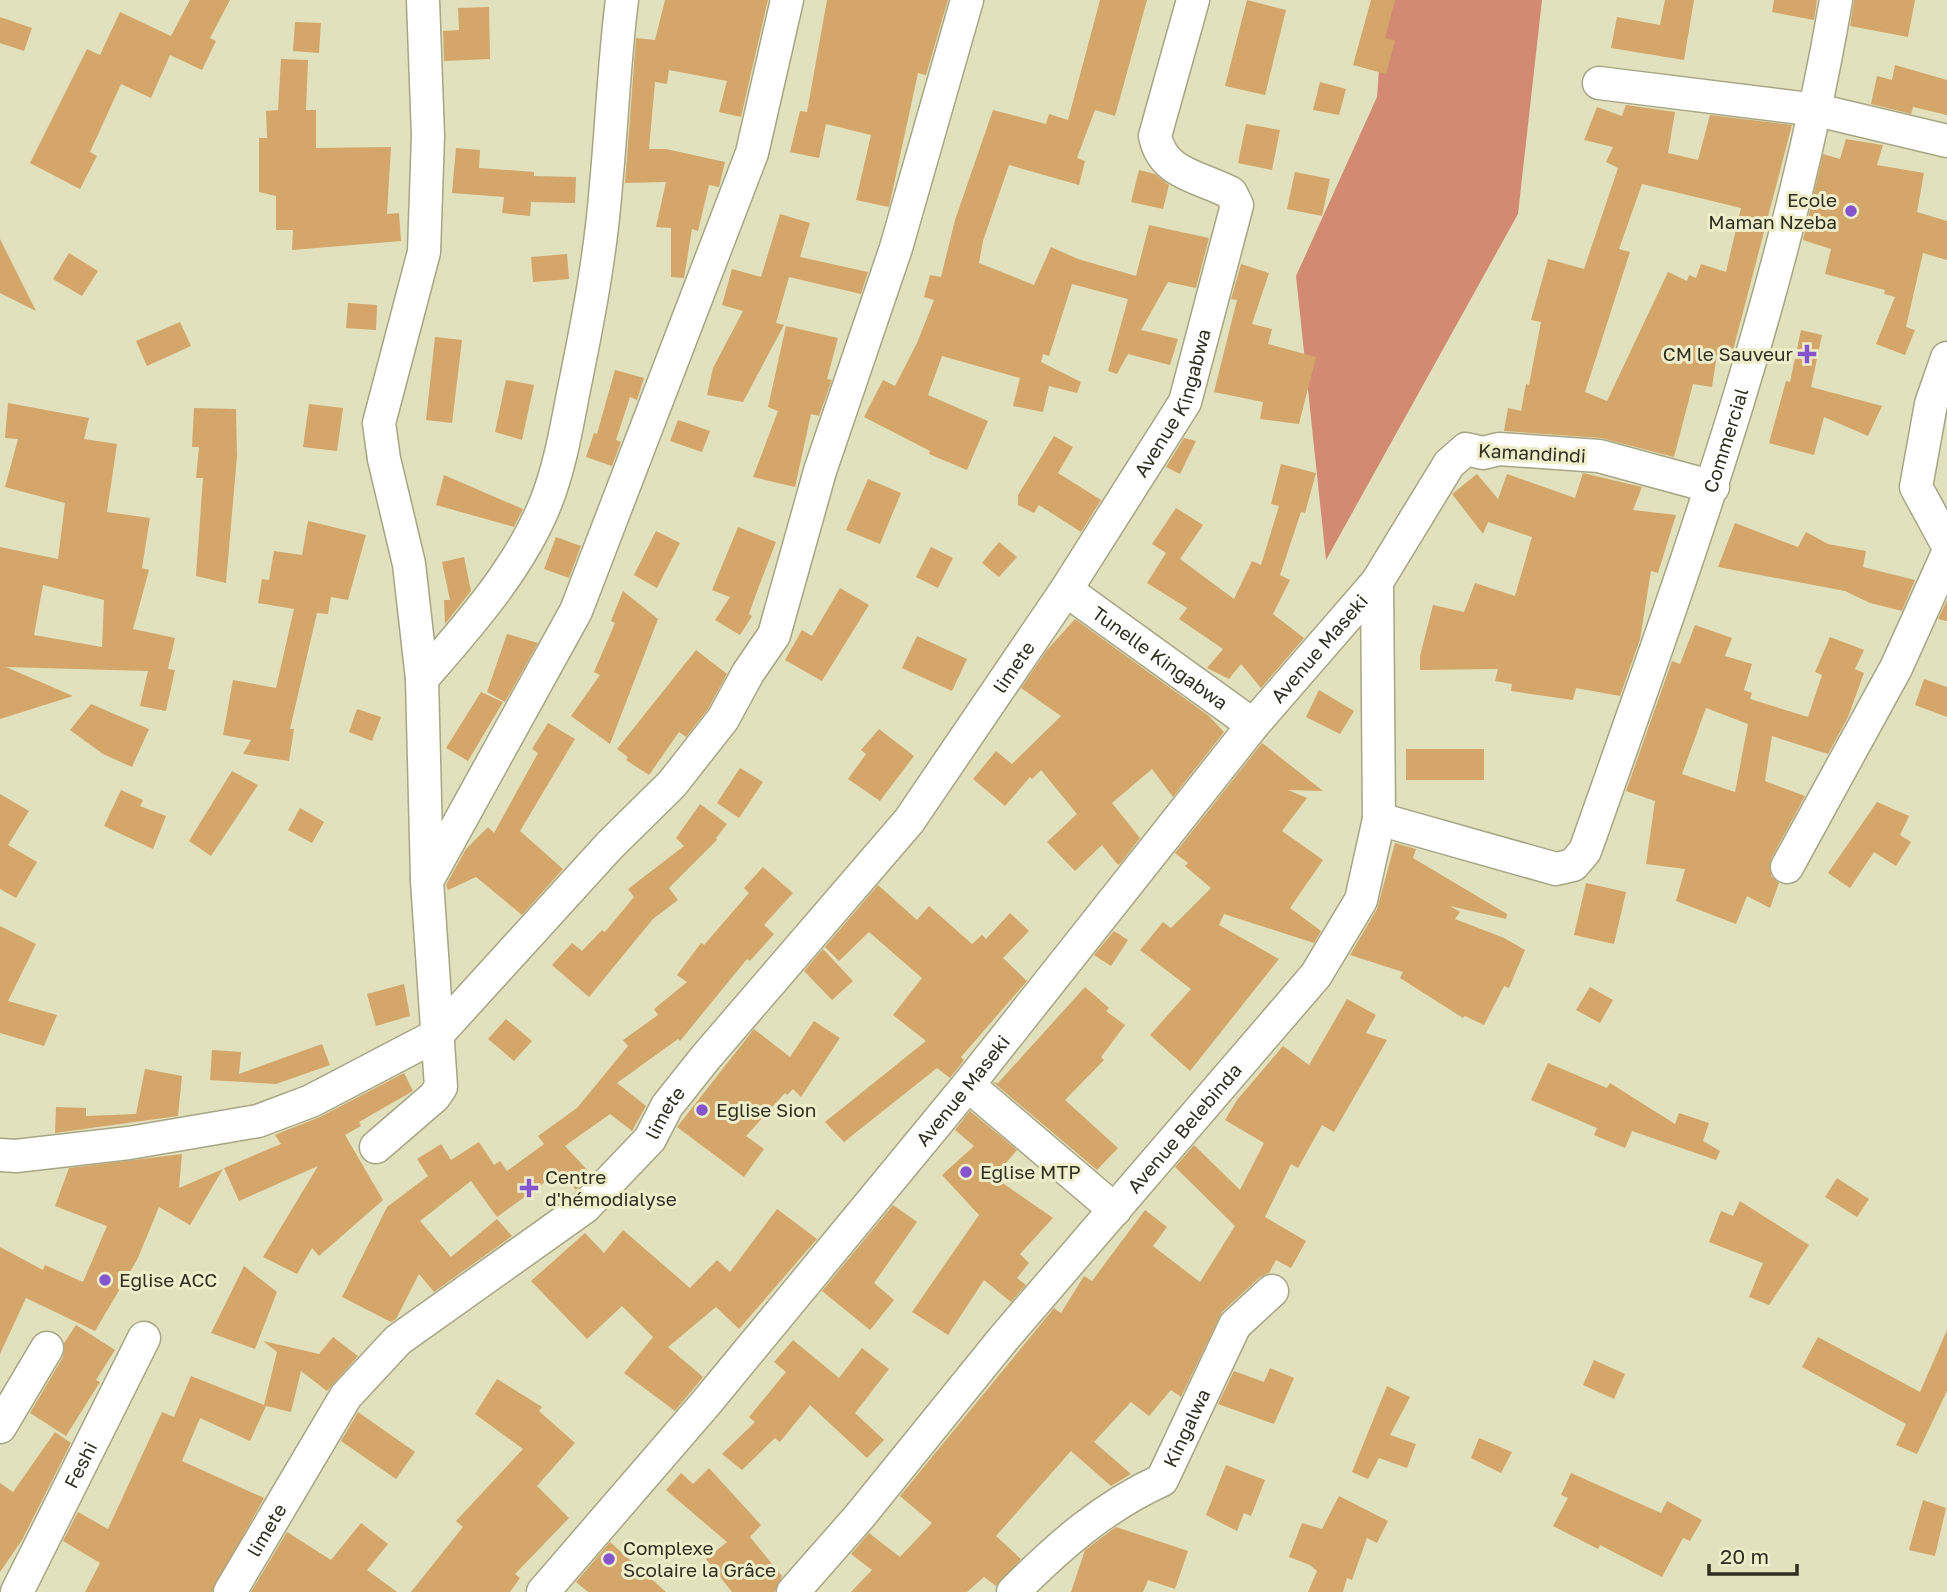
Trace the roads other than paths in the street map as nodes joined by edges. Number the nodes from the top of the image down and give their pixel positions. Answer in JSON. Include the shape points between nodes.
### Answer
{"nodes":[{"id":1,"x":423,"y":0,"type":"edge"},
{"id":2,"x":622,"y":0,"type":"edge"},
{"id":3,"x":787,"y":0,"type":"edge"},
{"id":4,"x":967,"y":0,"type":"edge"},
{"id":5,"x":1193,"y":0,"type":"edge"},
{"id":6,"x":1836,"y":0,"type":"edge"},
{"id":7,"x":1599,"y":83,"type":"dead end"},
{"id":8,"x":1818,"y":110,"type":"junction"},
{"id":9,"x":1947,"y":141,"type":"edge"},
{"id":10,"x":1947,"y":358,"type":"edge"},
{"id":11,"x":1713,"y":487,"type":"junction"},
{"id":12,"x":1947,"y":544,"type":"edge"},
{"id":13,"x":1947,"y":555,"type":"edge"},
{"id":14,"x":1377,"y":582,"type":"junction"},
{"id":15,"x":1066,"y":590,"type":"junction"},
{"id":16,"x":422,"y":679,"type":"junction"},
{"id":17,"x":1253,"y":725,"type":"junction"},
{"id":18,"x":1379,"y":819,"type":"junction"},
{"id":19,"x":1787,"y":867,"type":"dead end"},
{"id":20,"x":427,"y":881,"type":"junction"},
{"id":21,"x":437,"y":1035,"type":"junction"},
{"id":22,"x":968,"y":1085,"type":"junction"},
{"id":23,"x":376,"y":1147,"type":"dead end"},
{"id":24,"x":0,"y":1156,"type":"edge"},
{"id":25,"x":1115,"y":1210,"type":"junction"},
{"id":26,"x":1272,"y":1291,"type":"dead end"},
{"id":27,"x":144,"y":1338,"type":"dead end"},
{"id":28,"x":47,"y":1348,"type":"dead end"},
{"id":29,"x":0,"y":1427,"type":"edge"},
{"id":30,"x":17,"y":1592,"type":"edge"},
{"id":31,"x":230,"y":1592,"type":"edge"},
{"id":32,"x":543,"y":1592,"type":"edge"},
{"id":33,"x":793,"y":1592,"type":"edge"},
{"id":34,"x":1013,"y":1592,"type":"edge"}],
"edges":[{"from":1,"to":16,"type":"street","via":[[428,136],[424,252],[379,424],[409,564]]},
{"from":2,"to":16,"type":"street","via":[[593,298],[547,502],[513,563]]},
{"from":3,"to":20,"type":"street","via":[[752,153],[576,611]]},
{"from":4,"to":21,"type":"street","via":[[897,248],[820,471],[774,635],[723,719],[672,784],[610,845]]},
{"from":5,"to":15,"type":"street","name":"Avenue Kingabwa","via":[[1155,136],[1158,153],[1168,164],[1226,190],[1236,198],[1237,212],[1185,402]]},
{"from":6,"to":8,"type":"street","name":"Commercial"},
{"from":7,"to":8,"type":"street"},
{"from":8,"to":9,"type":"street"},
{"from":8,"to":11,"type":"street","name":"Commercial"},
{"from":10,"to":12,"type":"street","via":[[1931,404],[1916,487]]},
{"from":11,"to":14,"type":"street","name":"Kamandindi","via":[[1599,456],[1466,449],[1449,464]]},
{"from":11,"to":18,"type":"street","name":"Commercial","via":[[1585,851],[1573,865],[1556,869]]},
{"from":13,"to":19,"type":"street","via":[[1896,668]]},
{"from":14,"to":17,"type":"street","name":"Avenue Maseki"},
{"from":14,"to":18,"type":"street","name":"Avenue Belebinda"},
{"from":15,"to":17,"type":"street","name":"Tunelle Kingabwa"},
{"from":15,"to":31,"type":"street","name":"limete","via":[[909,821],[706,1057],[667,1106],[650,1139],[585,1207],[398,1340],[370,1367],[346,1396]]},
{"from":16,"to":20,"type":"street"},
{"from":17,"to":22,"type":"street","name":"Avenue Maseki"},
{"from":18,"to":25,"type":"street","name":"Avenue Belebinda","via":[[1361,900],[1316,975]]},
{"from":20,"to":21,"type":"street"},
{"from":21,"to":23,"type":"street","via":[[442,1087]]},
{"from":21,"to":24,"type":"street","via":[[311,1101],[258,1121],[129,1143]]},
{"from":22,"to":25,"type":"street"},
{"from":22,"to":32,"type":"street","name":"Avenue Maseki","via":[[706,1403]]},
{"from":25,"to":33,"type":"street","name":"Avenue Belebinda"},
{"from":26,"to":34,"type":"street","name":"Kingalwa","via":[[1235,1325],[1163,1480],[1096,1516]]},
{"from":27,"to":30,"type":"street","name":"Feshi"},
{"from":28,"to":29,"type":"street"}]}
